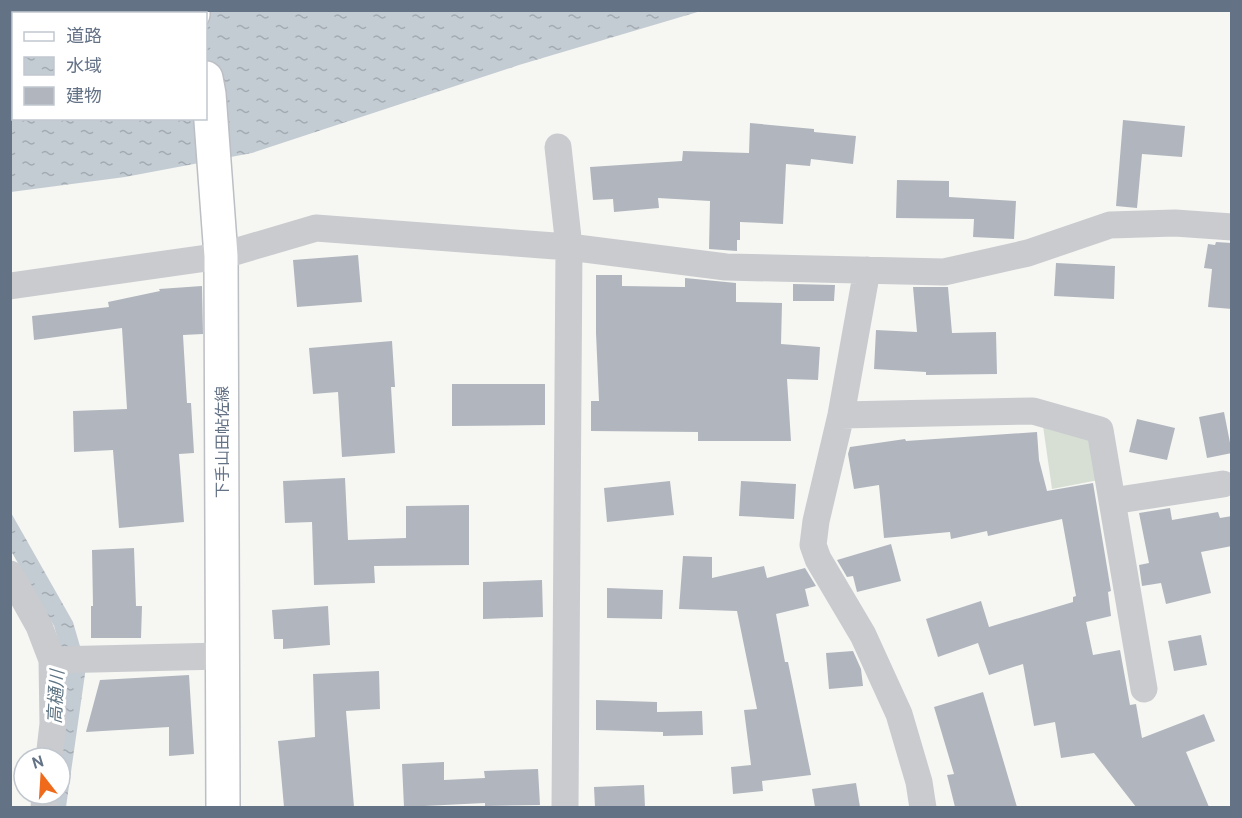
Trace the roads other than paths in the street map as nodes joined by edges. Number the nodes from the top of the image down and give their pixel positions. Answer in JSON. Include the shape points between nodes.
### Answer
{"nodes":[{"id":1,"x":207,"y":83,"type":"edge"},
{"id":2,"x":558,"y":147,"type":"dead end"},
{"id":3,"x":1232,"y":227,"type":"edge"},
{"id":4,"x":569,"y":247,"type":"junction"},
{"id":5,"x":221,"y":256,"type":"junction"},
{"id":6,"x":867,"y":270,"type":"junction"},
{"id":7,"x":10,"y":286,"type":"edge"},
{"id":8,"x":841,"y":415,"type":"junction"},
{"id":9,"x":1223,"y":484,"type":"dead end"},
{"id":10,"x":1112,"y":501,"type":"junction"},
{"id":11,"x":10,"y":574,"type":"edge"},
{"id":12,"x":222,"y":656,"type":"junction"},
{"id":13,"x":67,"y":660,"type":"junction"},
{"id":14,"x":1144,"y":689,"type":"dead end"},
{"id":15,"x":50,"y":746,"type":"edge"},
{"id":16,"x":223,"y":807,"type":"edge"},
{"id":17,"x":565,"y":807,"type":"edge"},
{"id":18,"x":923,"y":807,"type":"edge"}],
"edges":[{"from":1,"to":5,"type":"main road","name":"下手山田帖佐線"},
{"from":2,"to":4,"type":"street"},
{"from":3,"to":6,"type":"street","via":[[1175,223],[1110,225],[1028,254],[944,272]]},
{"from":4,"to":5,"type":"street","via":[[316,228]]},
{"from":4,"to":6,"type":"street","via":[[726,267]]},
{"from":4,"to":17,"type":"street"},
{"from":5,"to":7,"type":"street"},
{"from":5,"to":12,"type":"main road","name":"下手山田帖佐線"},
{"from":6,"to":8,"type":"street"},
{"from":8,"to":10,"type":"street","via":[[1033,411],[1100,430]]},
{"from":8,"to":18,"type":"street","via":[[813,545],[864,635],[899,714]]},
{"from":9,"to":10,"type":"street"},
{"from":10,"to":14,"type":"street"},
{"from":11,"to":13,"type":"street","via":[[39,626]]},
{"from":12,"to":13,"type":"street"},
{"from":12,"to":16,"type":"main road","name":"下手山田帖佐線"},
{"from":13,"to":15,"type":"street"}]}
